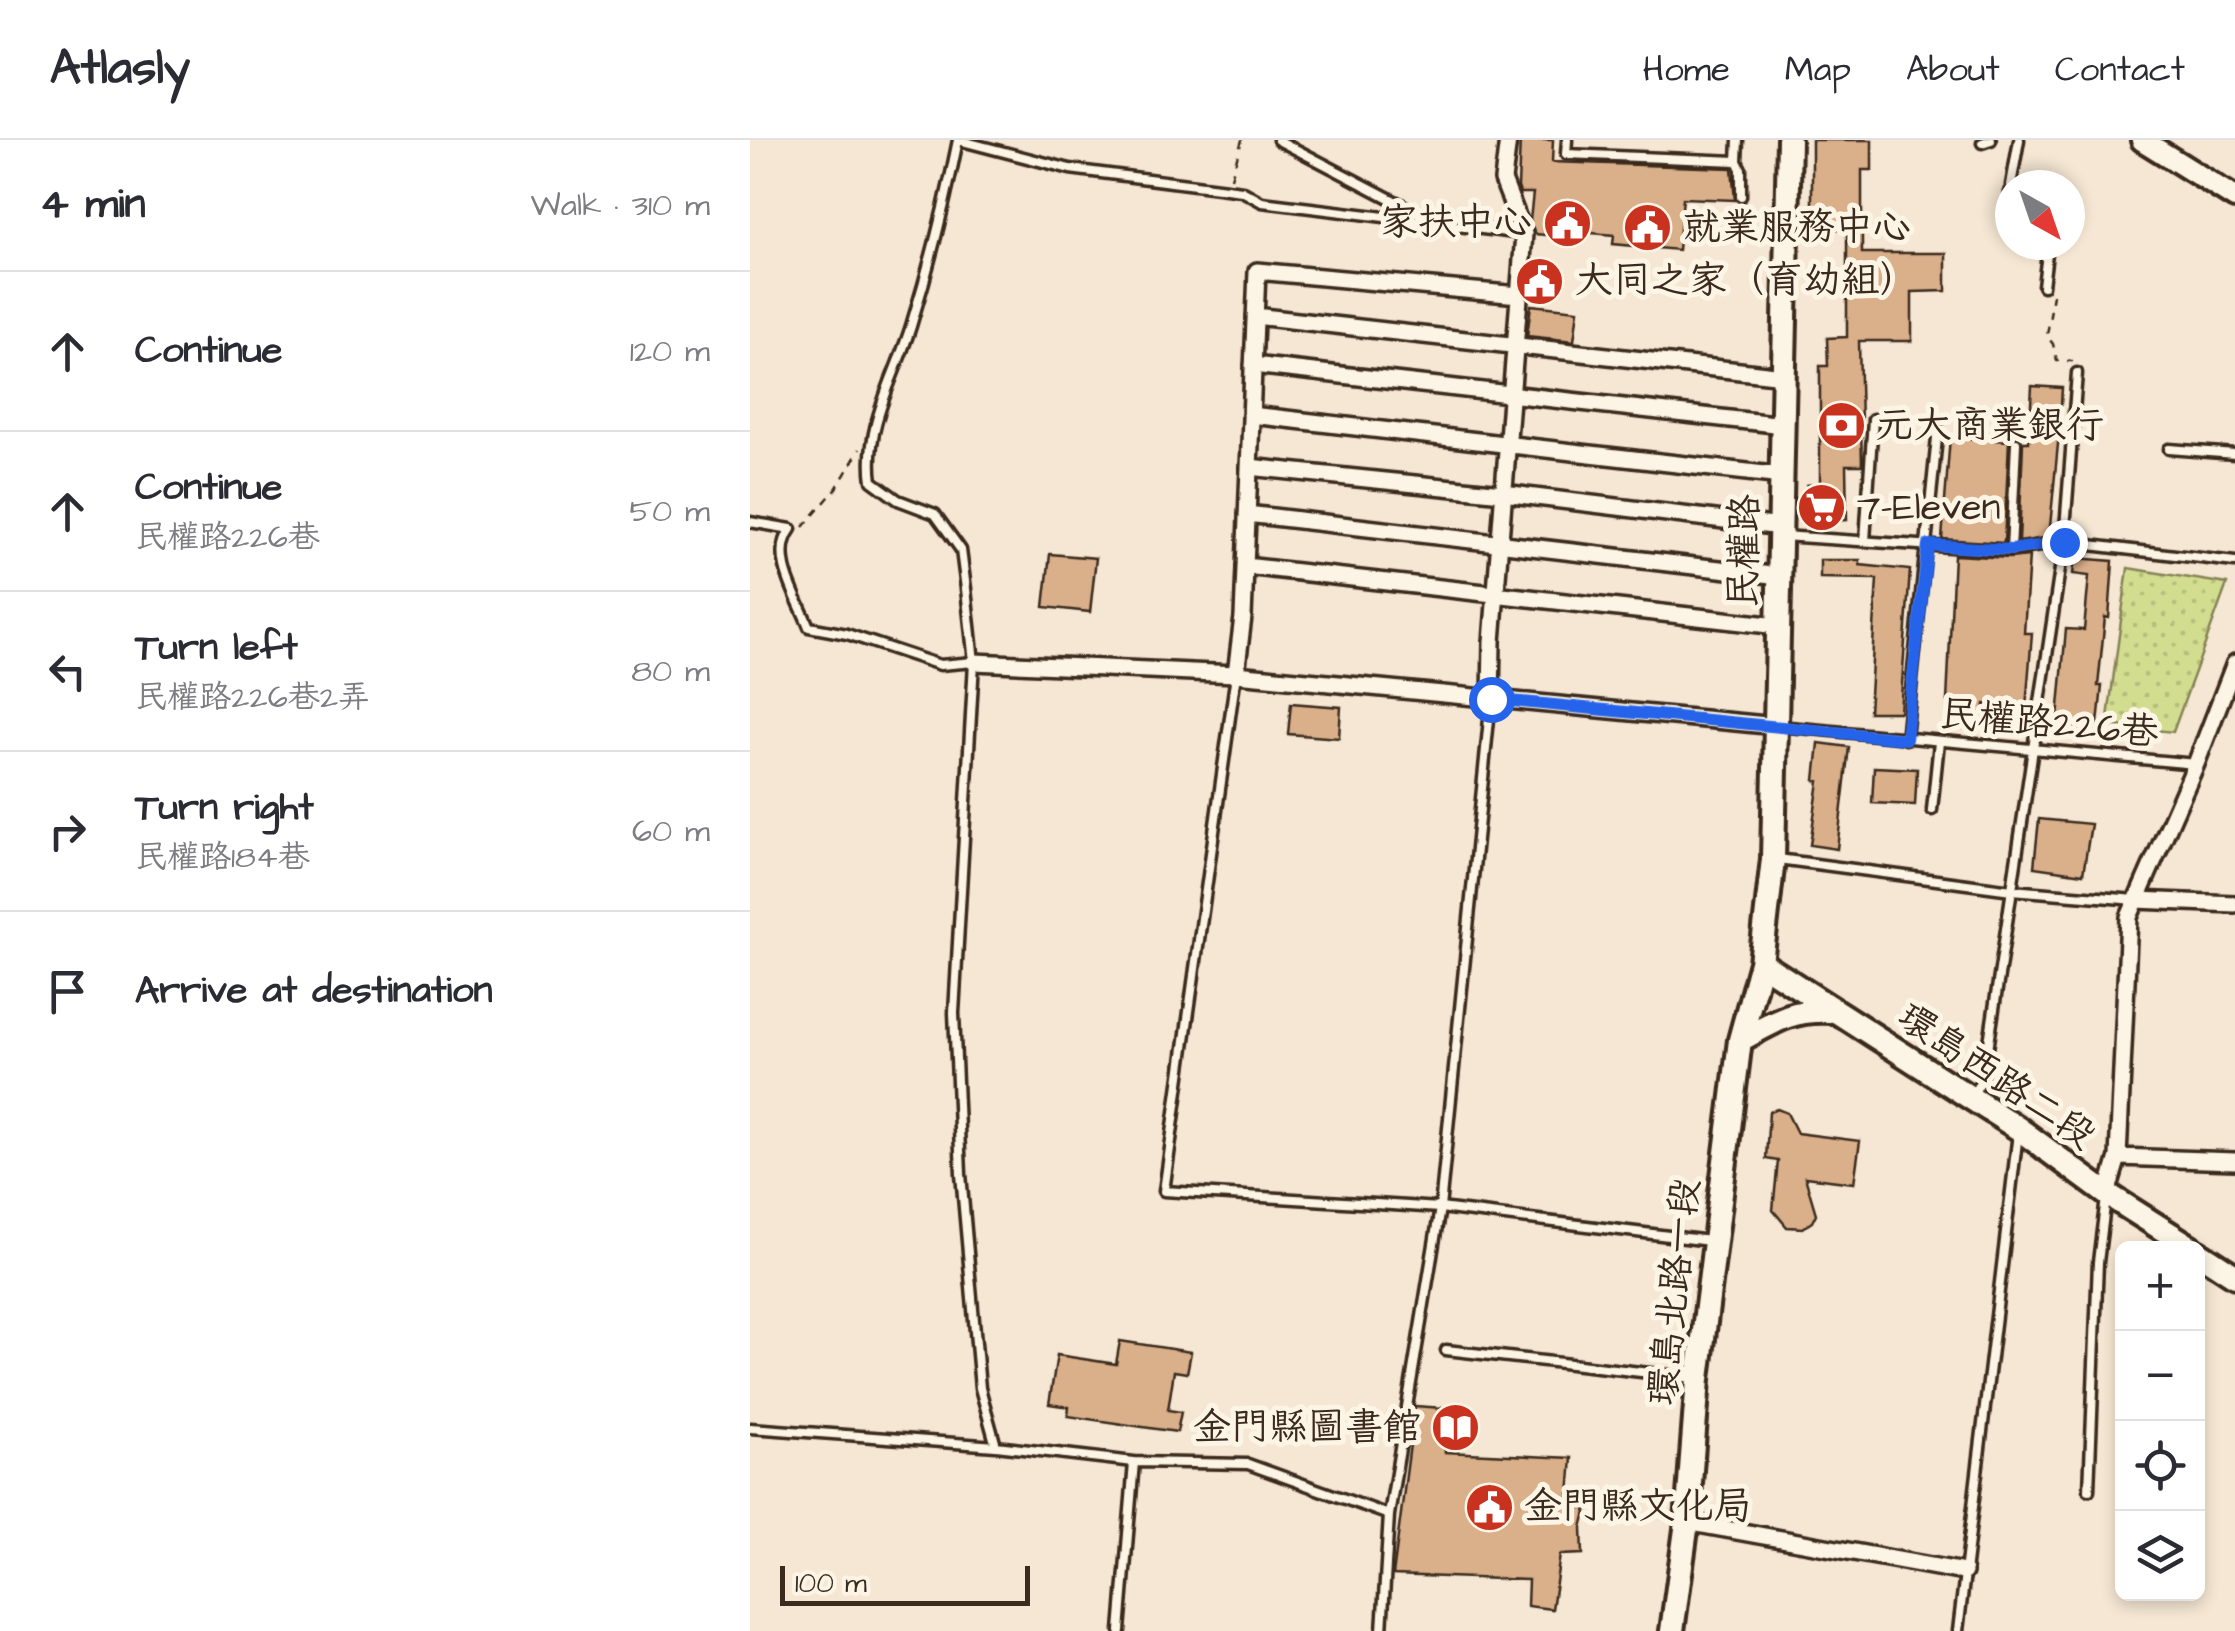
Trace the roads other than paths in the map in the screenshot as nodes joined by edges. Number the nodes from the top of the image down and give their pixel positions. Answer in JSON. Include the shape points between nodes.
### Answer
{"nodes":[{"id":1,"x":958,"y":140,"type":"edge"},
{"id":2,"x":1278,"y":140,"type":"edge"},
{"id":3,"x":1508,"y":140,"type":"edge"},
{"id":4,"x":1567,"y":140,"type":"edge"},
{"id":5,"x":1738,"y":140,"type":"edge"},
{"id":6,"x":1790,"y":140,"type":"edge"},
{"id":7,"x":2020,"y":140,"type":"edge"},
{"id":8,"x":2142,"y":140,"type":"edge"},
{"id":9,"x":1737,"y":161,"type":"junction"},
{"id":10,"x":2014,"y":170,"type":"edge"},
{"id":11,"x":1741,"y":196,"type":"dead end"},
{"id":12,"x":2235,"y":198,"type":"edge"},
{"id":13,"x":1437,"y":223,"type":"junction"},
{"id":14,"x":1524,"y":234,"type":"junction"},
{"id":15,"x":2046,"y":260,"type":"edge"},
{"id":16,"x":2042,"y":286,"type":"road end"},
{"id":17,"x":1519,"y":295,"type":"junction"},
{"id":18,"x":1255,"y":316,"type":"junction"},
{"id":19,"x":1515,"y":346,"type":"junction"},
{"id":20,"x":1253,"y":365,"type":"junction"},
{"id":21,"x":2077,"y":373,"type":"road end"},
{"id":22,"x":1784,"y":376,"type":"junction"},
{"id":23,"x":1511,"y":396,"type":"junction"},
{"id":24,"x":1251,"y":415,"type":"junction"},
{"id":25,"x":1873,"y":419,"type":"dead end"},
{"id":26,"x":1783,"y":425,"type":"junction"},
{"id":27,"x":1938,"y":428,"type":"dead end"},
{"id":28,"x":1508,"y":444,"type":"junction"},
{"id":29,"x":2016,"y":444,"type":"dead end"},
{"id":30,"x":2170,"y":449,"type":"dead end"},
{"id":31,"x":2235,"y":454,"type":"edge"},
{"id":32,"x":1248,"y":467,"type":"junction"},
{"id":33,"x":1782,"y":476,"type":"junction"},
{"id":34,"x":1503,"y":493,"type":"junction"},
{"id":35,"x":1247,"y":514,"type":"junction"},
{"id":36,"x":750,"y":522,"type":"edge"},
{"id":37,"x":1781,"y":531,"type":"junction"},
{"id":38,"x":1865,"y":541,"type":"junction"},
{"id":39,"x":2064,"y":542,"type":"junction"},
{"id":40,"x":1500,"y":543,"type":"junction"},
{"id":41,"x":1928,"y":545,"type":"junction"},
{"id":42,"x":2011,"y":550,"type":"junction"},
{"id":43,"x":2235,"y":562,"type":"edge"},
{"id":44,"x":1245,"y":566,"type":"junction"},
{"id":45,"x":1780,"y":576,"type":"junction"},
{"id":46,"x":1496,"y":592,"type":"junction"},
{"id":47,"x":1778,"y":626,"type":"junction"},
{"id":48,"x":974,"y":662,"type":"junction"},
{"id":49,"x":2235,"y":663,"type":"edge"},
{"id":50,"x":1236,"y":674,"type":"junction"},
{"id":51,"x":1491,"y":699,"type":"junction"},
{"id":52,"x":1777,"y":726,"type":"junction"},
{"id":53,"x":1906,"y":739,"type":"junction"},
{"id":54,"x":1939,"y":742,"type":"junction"},
{"id":55,"x":2032,"y":747,"type":"junction"},
{"id":56,"x":2196,"y":764,"type":"junction"},
{"id":57,"x":1932,"y":810,"type":"dead end"},
{"id":58,"x":1773,"y":859,"type":"junction"},
{"id":59,"x":2012,"y":890,"type":"junction"},
{"id":60,"x":2136,"y":900,"type":"junction"},
{"id":61,"x":2235,"y":904,"type":"edge"},
{"id":62,"x":1761,"y":963,"type":"junction"},
{"id":63,"x":1831,"y":1011,"type":"junction"},
{"id":64,"x":1740,"y":1040,"type":"junction"},
{"id":65,"x":1971,"y":1098,"type":"junction"},
{"id":66,"x":2019,"y":1129,"type":"junction"},
{"id":67,"x":2118,"y":1157,"type":"junction"},
{"id":68,"x":2235,"y":1161,"type":"edge"},
{"id":69,"x":2106,"y":1194,"type":"junction"},
{"id":70,"x":1440,"y":1208,"type":"junction"},
{"id":71,"x":2181,"y":1241,"type":"edge"},
{"id":72,"x":1714,"y":1242,"type":"junction"},
{"id":73,"x":2205,"y":1256,"type":"edge"},
{"id":74,"x":2235,"y":1276,"type":"edge"},
{"id":75,"x":1446,"y":1350,"type":"dead end"},
{"id":76,"x":1698,"y":1379,"type":"junction"},
{"id":77,"x":750,"y":1428,"type":"edge"},
{"id":78,"x":996,"y":1446,"type":"junction"},
{"id":79,"x":1134,"y":1462,"type":"junction"},
{"id":80,"x":2089,"y":1490,"type":"dead end"},
{"id":81,"x":1388,"y":1515,"type":"junction"},
{"id":82,"x":1686,"y":1522,"type":"junction"},
{"id":83,"x":1964,"y":1572,"type":"junction"},
{"id":84,"x":1120,"y":1631,"type":"edge"},
{"id":85,"x":1382,"y":1631,"type":"edge"},
{"id":86,"x":1672,"y":1631,"type":"edge"},
{"id":87,"x":1958,"y":1631,"type":"edge"}],
"edges":[{"from":1,"to":13,"type":"lane","via":[[1070,169]]},
{"from":1,"to":48,"type":"lane","via":[[941,228],[869,460],[872,481],[934,514],[961,550]]},
{"from":2,"to":13,"type":"lane"},
{"from":3,"to":14,"type":"street","via":[[1503,180]]},
{"from":4,"to":9,"type":"lane","via":[[1566,154]]},
{"from":5,"to":9,"type":"lane"},
{"from":6,"to":22,"type":"main road","name":"民權路"},
{"from":7,"to":10,"type":"lane"},
{"from":8,"to":12,"type":"street"},
{"from":9,"to":11,"type":"lane"},
{"from":13,"to":14,"type":"lane"},
{"from":14,"to":17,"type":"street"},
{"from":15,"to":16,"type":"lane"},
{"from":17,"to":18,"type":"street","via":[[1257,271]]},
{"from":17,"to":19,"type":"street"},
{"from":18,"to":19,"type":"street"},
{"from":18,"to":20,"type":"street"},
{"from":19,"to":22,"type":"street"},
{"from":19,"to":23,"type":"street"},
{"from":20,"to":23,"type":"street"},
{"from":20,"to":24,"type":"street"},
{"from":21,"to":39,"type":"lane"},
{"from":22,"to":26,"type":"main road","name":"民權路"},
{"from":23,"to":26,"type":"street"},
{"from":23,"to":28,"type":"street"},
{"from":24,"to":28,"type":"street"},
{"from":24,"to":32,"type":"street"},
{"from":25,"to":38,"type":"lane"},
{"from":26,"to":33,"type":"main road","name":"民權路"},
{"from":27,"to":41,"type":"lane"},
{"from":28,"to":33,"type":"street"},
{"from":28,"to":34,"type":"street"},
{"from":29,"to":42,"type":"lane"},
{"from":30,"to":31,"type":"lane"},
{"from":32,"to":34,"type":"street"},
{"from":32,"to":35,"type":"street"},
{"from":33,"to":37,"type":"main road","name":"民權路"},
{"from":34,"to":37,"type":"street"},
{"from":34,"to":40,"type":"street"},
{"from":35,"to":40,"type":"street"},
{"from":35,"to":44,"type":"street"},
{"from":36,"to":48,"type":"lane","via":[[791,529],[782,559],[810,628],[940,665]]},
{"from":37,"to":38,"type":"lane"},
{"from":37,"to":45,"type":"main road","name":"民權路"},
{"from":38,"to":41,"type":"lane"},
{"from":39,"to":42,"type":"lane"},
{"from":39,"to":43,"type":"lane"},
{"from":39,"to":55,"type":"lane"},
{"from":40,"to":45,"type":"street"},
{"from":40,"to":46,"type":"street"},
{"from":41,"to":42,"type":"lane"},
{"from":41,"to":53,"type":"lane"},
{"from":44,"to":46,"type":"street"},
{"from":44,"to":50,"type":"street"},
{"from":45,"to":47,"type":"main road","name":"民權路"},
{"from":46,"to":47,"type":"street"},
{"from":46,"to":51,"type":"street"},
{"from":47,"to":52,"type":"main road","name":"民權路"},
{"from":48,"to":50,"type":"street"},
{"from":48,"to":78,"type":"lane","via":[[954,1013],[980,1388]]},
{"from":49,"to":56,"type":"street"},
{"from":50,"to":51,"type":"street"},
{"from":50,"to":70,"type":"lane","via":[[1164,1191]]},
{"from":51,"to":52,"type":"street"},
{"from":51,"to":70,"type":"lane"},
{"from":52,"to":53,"type":"lane","name":"民權路226巷"},
{"from":52,"to":58,"type":"main road","name":"民權路"},
{"from":53,"to":54,"type":"lane","name":"民權路226巷"},
{"from":54,"to":55,"type":"lane","name":"民權路226巷"},
{"from":54,"to":57,"type":"lane"},
{"from":55,"to":56,"type":"lane","name":"民權路226巷"},
{"from":55,"to":59,"type":"lane"},
{"from":56,"to":60,"type":"street"},
{"from":58,"to":59,"type":"lane"},
{"from":58,"to":62,"type":"main road","name":"民權路"},
{"from":59,"to":60,"type":"lane"},
{"from":59,"to":65,"type":"lane","via":[[1984,1076]]},
{"from":60,"to":61,"type":"street"},
{"from":60,"to":67,"type":"street","via":[[2128,917]]},
{"from":62,"to":63,"type":"main road","name":"環島西路二段"},
{"from":62,"to":64,"type":"main road","name":"環島北路一段"},
{"from":63,"to":64,"type":"main road","via":[[1784,1015]]},
{"from":63,"to":65,"type":"main road","name":"環島西路二段"},
{"from":64,"to":72,"type":"main road","name":"環島北路一段"},
{"from":65,"to":66,"type":"main road","name":"環島西路二段"},
{"from":66,"to":69,"type":"main road","name":"環島西路二段"},
{"from":66,"to":83,"type":"lane"},
{"from":67,"to":68,"type":"street"},
{"from":67,"to":69,"type":"street"},
{"from":69,"to":71,"type":"main road","name":"環島西路二段"},
{"from":69,"to":80,"type":"lane"},
{"from":70,"to":72,"type":"lane"},
{"from":70,"to":81,"type":"lane"},
{"from":72,"to":76,"type":"main road","name":"環島北路一段"},
{"from":73,"to":74,"type":"main road","name":"環島西路二段"},
{"from":75,"to":76,"type":"lane"},
{"from":76,"to":82,"type":"main road","name":"環島北路一段"},
{"from":77,"to":78,"type":"lane"},
{"from":78,"to":79,"type":"lane"},
{"from":79,"to":81,"type":"lane","via":[[1248,1464]]},
{"from":79,"to":84,"type":"lane"},
{"from":81,"to":85,"type":"lane"},
{"from":82,"to":83,"type":"street"},
{"from":82,"to":86,"type":"main road","name":"環島北路一段"},
{"from":83,"to":87,"type":"lane"}]}
